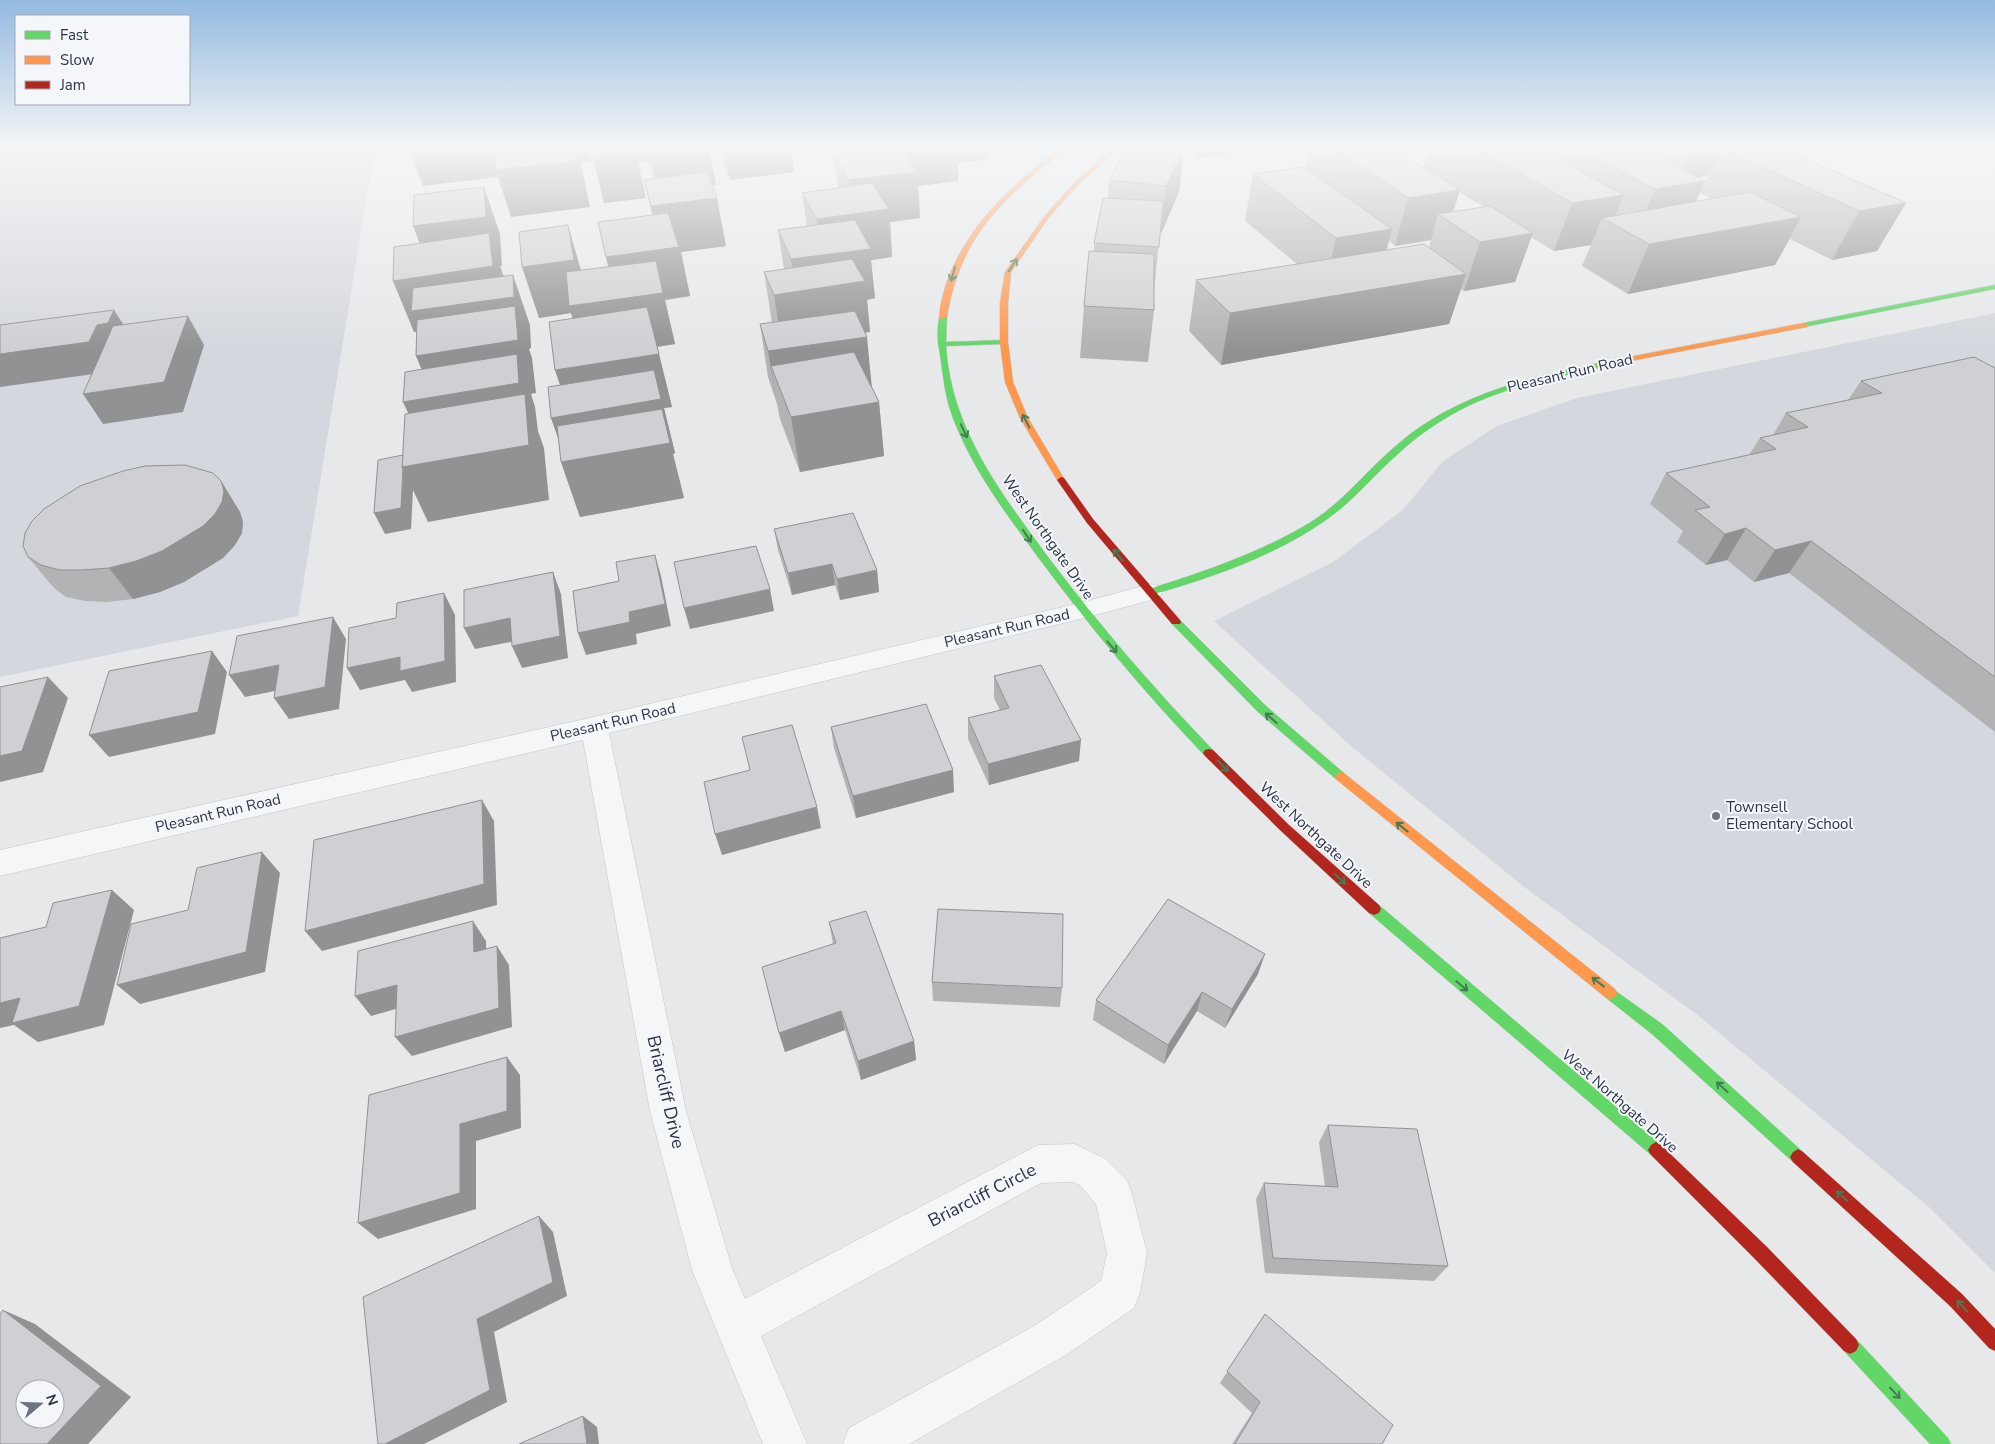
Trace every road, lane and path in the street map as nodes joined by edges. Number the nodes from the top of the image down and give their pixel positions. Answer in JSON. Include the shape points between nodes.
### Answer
{"nodes":[{"id":1,"x":988,"y":214,"type":"edge"},
{"id":2,"x":1049,"y":214,"type":"edge"},
{"id":3,"x":1995,"y":287,"type":"edge"},
{"id":4,"x":1004,"y":342,"type":"junction"},
{"id":5,"x":941,"y":344,"type":"junction"},
{"id":6,"x":1150,"y":592,"type":"junction"},
{"id":7,"x":1080,"y":611,"type":"junction"},
{"id":8,"x":594,"y":727,"type":"junction"},
{"id":9,"x":0,"y":863,"type":"edge"},
{"id":10,"x":737,"y":1326,"type":"junction"},
{"id":11,"x":1995,"y":1342,"type":"edge"},
{"id":12,"x":785,"y":1444,"type":"edge"},
{"id":13,"x":865,"y":1444,"type":"edge"},
{"id":14,"x":1942,"y":1444,"type":"edge"}],
"edges":[{"from":1,"to":5,"type":"main road","name":"West Northgate Drive","one_way":true,"via":[[968,240],[954,268],[942,323]]},
{"from":4,"to":2,"type":"main road","one_way":true,"via":[[1008,272]]},
{"from":3,"to":6,"type":"main road","name":"Pleasant Run Road","via":[[1554,374],[1492,392],[1437,420],[1407,442],[1359,490],[1315,524],[1216,572]]},
{"from":4,"to":5,"type":"main road"},
{"from":6,"to":4,"type":"main road","one_way":true,"via":[[1090,521],[1028,426],[1009,382]]},
{"from":5,"to":7,"type":"main road","name":"West Northgate Drive","one_way":true,"via":[[950,398],[961,428],[1004,503]]},
{"from":6,"to":7,"type":"street","name":"Pleasant Run Road"},
{"from":11,"to":6,"type":"main road","one_way":true,"via":[[1956,1300],[1658,1029],[1308,750],[1184,632]]},
{"from":7,"to":8,"type":"street","name":"Pleasant Run Road"},
{"from":7,"to":14,"type":"main road","name":"West Northgate Drive","one_way":true,"via":[[1142,681],[1329,870],[1646,1140],[1862,1357]]},
{"from":8,"to":9,"type":"street","name":"Pleasant Run Road"},
{"from":8,"to":10,"type":"street","name":"Briarcliff Drive","via":[[668,1111],[712,1270]]},
{"from":10,"to":12,"type":"street","name":"Briarcliff Drive"},
{"from":10,"to":13,"type":"street","name":"Briarcliff Circle","via":[[1038,1164],[1074,1163],[1093,1172],[1113,1194],[1127,1253],[1119,1293],[1051,1340]]}]}
